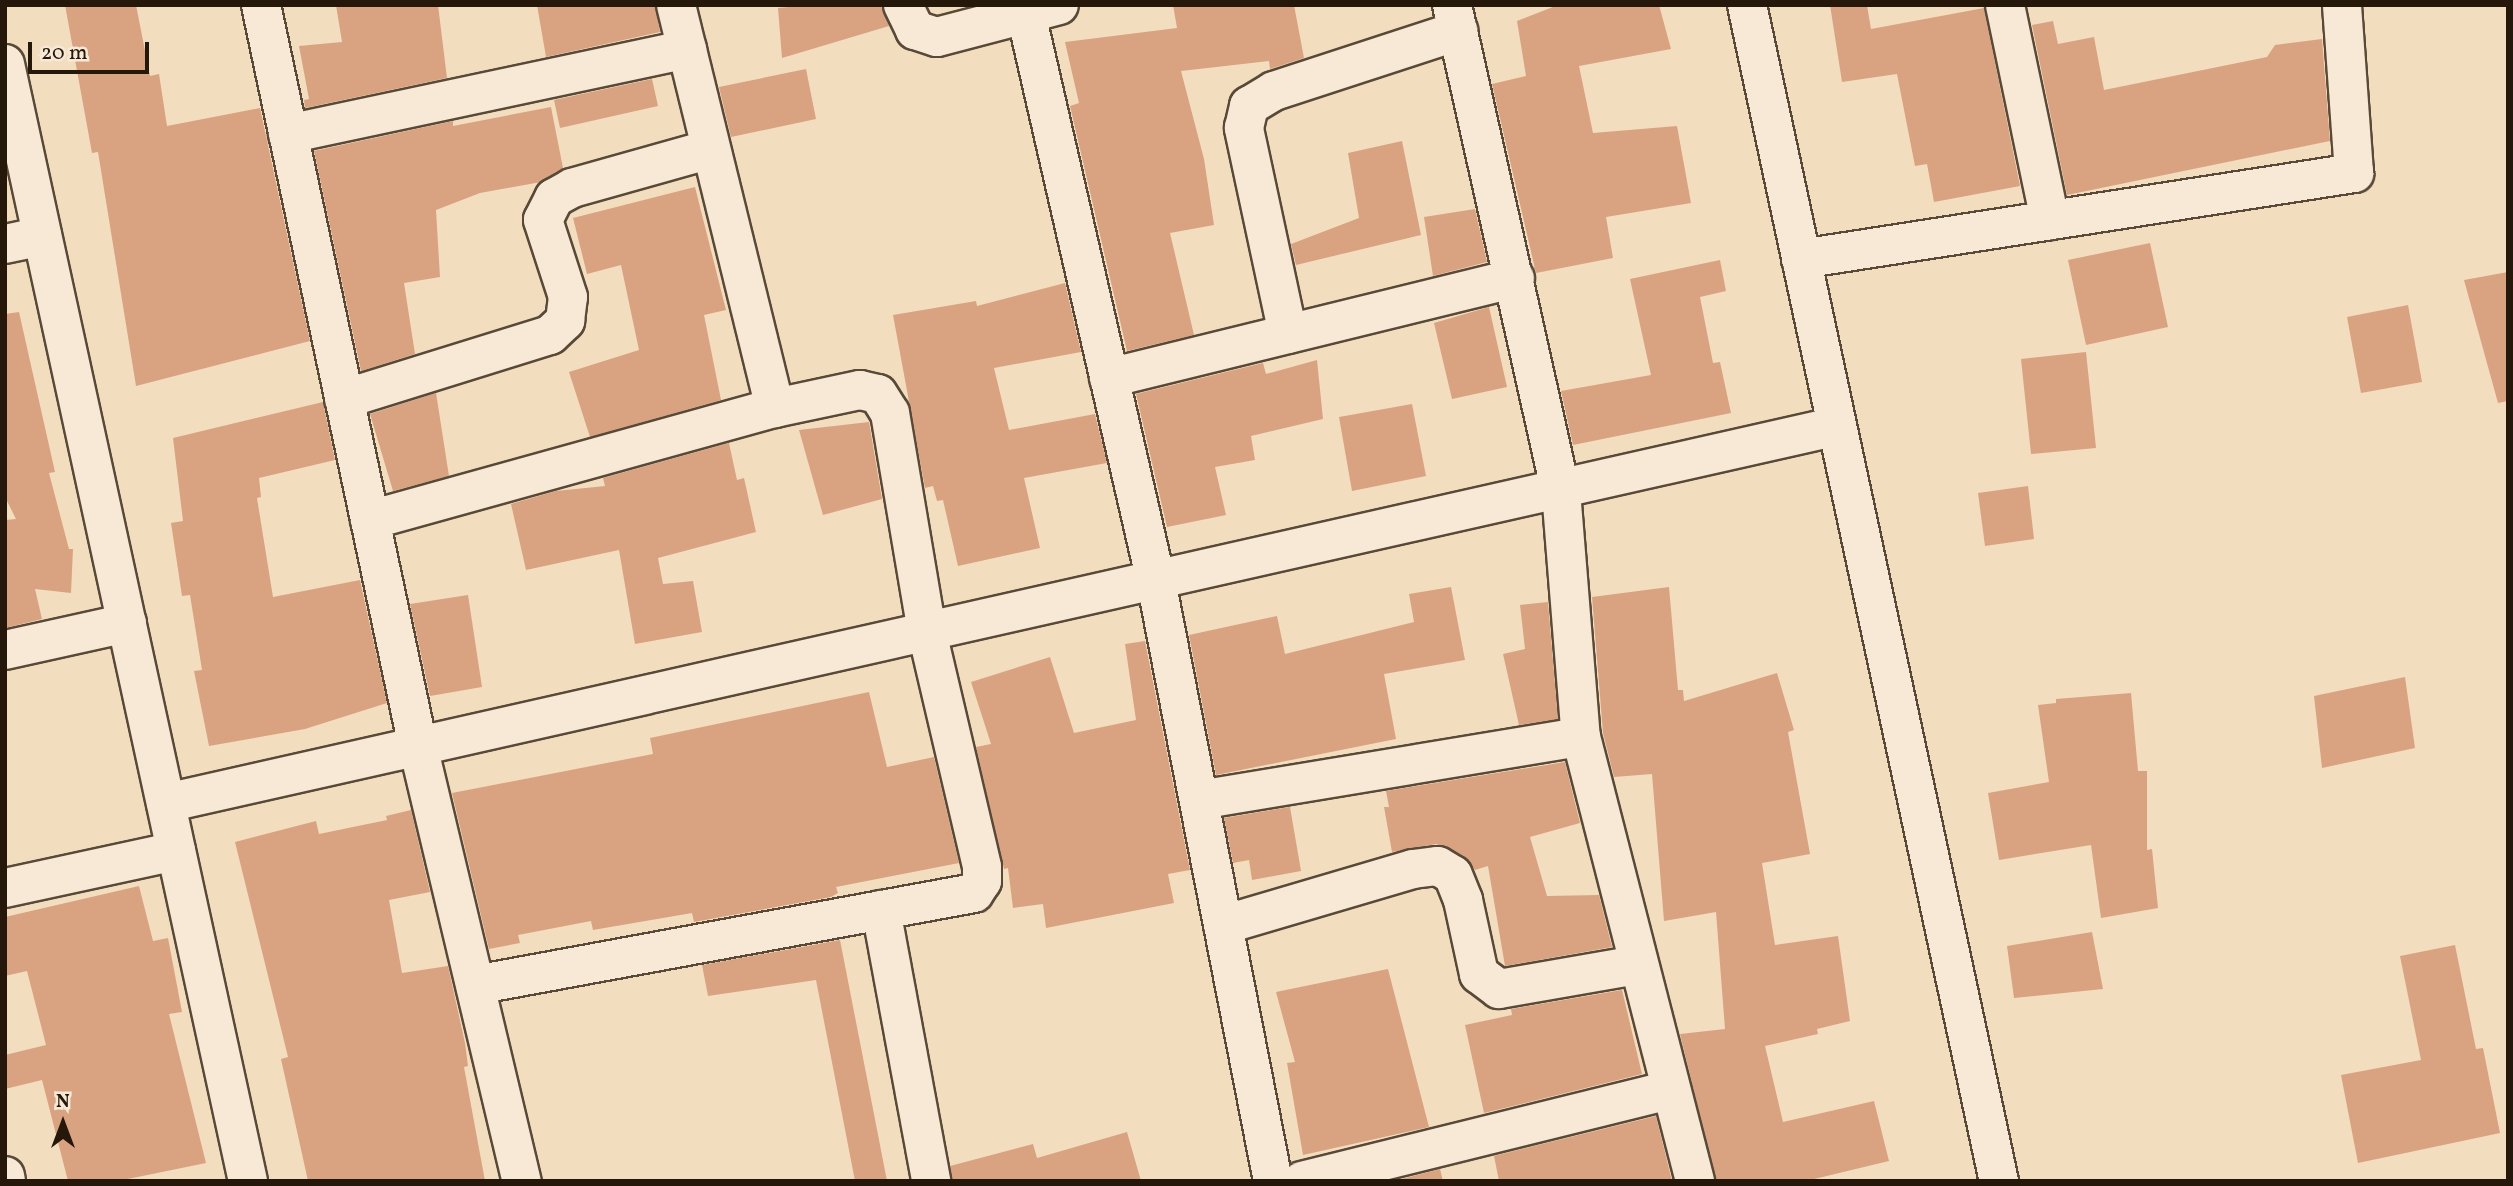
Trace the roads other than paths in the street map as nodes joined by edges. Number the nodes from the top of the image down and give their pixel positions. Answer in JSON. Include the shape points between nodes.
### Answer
{"nodes":[{"id":1,"x":261,"y":5,"type":"edge"},
{"id":2,"x":676,"y":5,"type":"edge"},
{"id":3,"x":903,"y":5,"type":"edge"},
{"id":4,"x":1747,"y":5,"type":"edge"},
{"id":5,"x":2005,"y":5,"type":"edge"},
{"id":6,"x":2342,"y":5,"type":"edge"},
{"id":7,"x":1042,"y":10,"type":"edge"},
{"id":8,"x":1455,"y":18,"type":"edge"},
{"id":9,"x":687,"y":49,"type":"junction"},
{"id":10,"x":5,"y":64,"type":"edge"},
{"id":11,"x":288,"y":134,"type":"junction"},
{"id":12,"x":711,"y":149,"type":"junction"},
{"id":13,"x":2050,"y":220,"type":"junction"},
{"id":14,"x":43,"y":236,"type":"junction"},
{"id":15,"x":5,"y":244,"type":"edge"},
{"id":16,"x":1801,"y":259,"type":"junction"},
{"id":17,"x":1515,"y":278,"type":"junction"},
{"id":18,"x":1288,"y":334,"type":"junction"},
{"id":19,"x":1109,"y":378,"type":"junction"},
{"id":20,"x":344,"y":399,"type":"junction"},
{"id":21,"x":775,"y":408,"type":"junction"},
{"id":22,"x":1837,"y":426,"type":"junction"},
{"id":23,"x":1561,"y":491,"type":"junction"},
{"id":24,"x":370,"y":520,"type":"junction"},
{"id":25,"x":1156,"y":581,"type":"junction"},
{"id":26,"x":127,"y":623,"type":"junction"},
{"id":27,"x":927,"y":632,"type":"junction"},
{"id":28,"x":5,"y":650,"type":"edge"},
{"id":29,"x":1581,"y":737,"type":"junction"},
{"id":30,"x":418,"y":746,"type":"junction"},
{"id":31,"x":1199,"y":800,"type":"junction"},
{"id":32,"x":166,"y":803,"type":"junction"},
{"id":33,"x":176,"y":851,"type":"junction"},
{"id":34,"x":5,"y":888,"type":"edge"},
{"id":35,"x":881,"y":910,"type":"junction"},
{"id":36,"x":1223,"y":925,"type":"junction"},
{"id":37,"x":1637,"y":965,"type":"junction"},
{"id":38,"x":475,"y":985,"type":"junction"},
{"id":39,"x":1669,"y":1090,"type":"junction"},
{"id":40,"x":5,"y":1175,"type":"edge"},
{"id":41,"x":6,"y":1181,"type":"edge"},
{"id":42,"x":248,"y":1181,"type":"edge"},
{"id":43,"x":522,"y":1181,"type":"edge"},
{"id":44,"x":931,"y":1181,"type":"edge"},
{"id":45,"x":1273,"y":1181,"type":"edge"},
{"id":46,"x":1302,"y":1181,"type":"edge"},
{"id":47,"x":1695,"y":1181,"type":"edge"},
{"id":48,"x":2000,"y":1181,"type":"edge"}],
"edges":[{"from":1,"to":11,"type":"street"},
{"from":2,"to":9,"type":"street"},
{"from":3,"to":7,"type":"street","via":[[915,30],[937,37]]},
{"from":4,"to":16,"type":"street"},
{"from":5,"to":13,"type":"street"},
{"from":6,"to":13,"type":"street","via":[[2354,173]]},
{"from":7,"to":19,"type":"street"},
{"from":8,"to":17,"type":"street"},
{"from":8,"to":18,"type":"street","via":[[1274,91],[1250,106],[1244,128]]},
{"from":9,"to":11,"type":"street"},
{"from":9,"to":12,"type":"street"},
{"from":10,"to":14,"type":"street"},
{"from":11,"to":20,"type":"street"},
{"from":12,"to":20,"type":"street","via":[[572,188],[554,198],[544,220],[568,297],[565,321],[550,335]]},
{"from":12,"to":21,"type":"street"},
{"from":13,"to":16,"type":"street"},
{"from":14,"to":15,"type":"street"},
{"from":14,"to":26,"type":"street"},
{"from":16,"to":22,"type":"street"},
{"from":17,"to":18,"type":"street"},
{"from":17,"to":23,"type":"street"},
{"from":18,"to":19,"type":"street"},
{"from":19,"to":25,"type":"street"},
{"from":20,"to":24,"type":"street"},
{"from":21,"to":24,"type":"street"},
{"from":21,"to":27,"type":"street","via":[[860,390],[877,394],[890,413]]},
{"from":22,"to":23,"type":"street"},
{"from":22,"to":48,"type":"street"},
{"from":23,"to":25,"type":"street"},
{"from":23,"to":29,"type":"street"},
{"from":24,"to":30,"type":"street"},
{"from":25,"to":27,"type":"street"},
{"from":25,"to":31,"type":"street"},
{"from":26,"to":28,"type":"street"},
{"from":26,"to":32,"type":"street"},
{"from":27,"to":30,"type":"street"},
{"from":27,"to":35,"type":"street","via":[[982,881],[974,893]]},
{"from":29,"to":31,"type":"street"},
{"from":29,"to":37,"type":"street"},
{"from":30,"to":32,"type":"street"},
{"from":30,"to":38,"type":"street"},
{"from":31,"to":36,"type":"street"},
{"from":32,"to":33,"type":"street"},
{"from":33,"to":34,"type":"street"},
{"from":33,"to":42,"type":"street"},
{"from":35,"to":38,"type":"street"},
{"from":35,"to":44,"type":"street"},
{"from":36,"to":37,"type":"street","via":[[1413,869],[1438,866],[1453,875],[1463,900],[1479,974],[1499,989]]},
{"from":36,"to":45,"type":"street"},
{"from":37,"to":39,"type":"street"},
{"from":38,"to":43,"type":"street"},
{"from":39,"to":46,"type":"street"},
{"from":39,"to":47,"type":"street"},
{"from":40,"to":41,"type":"street"}]}
